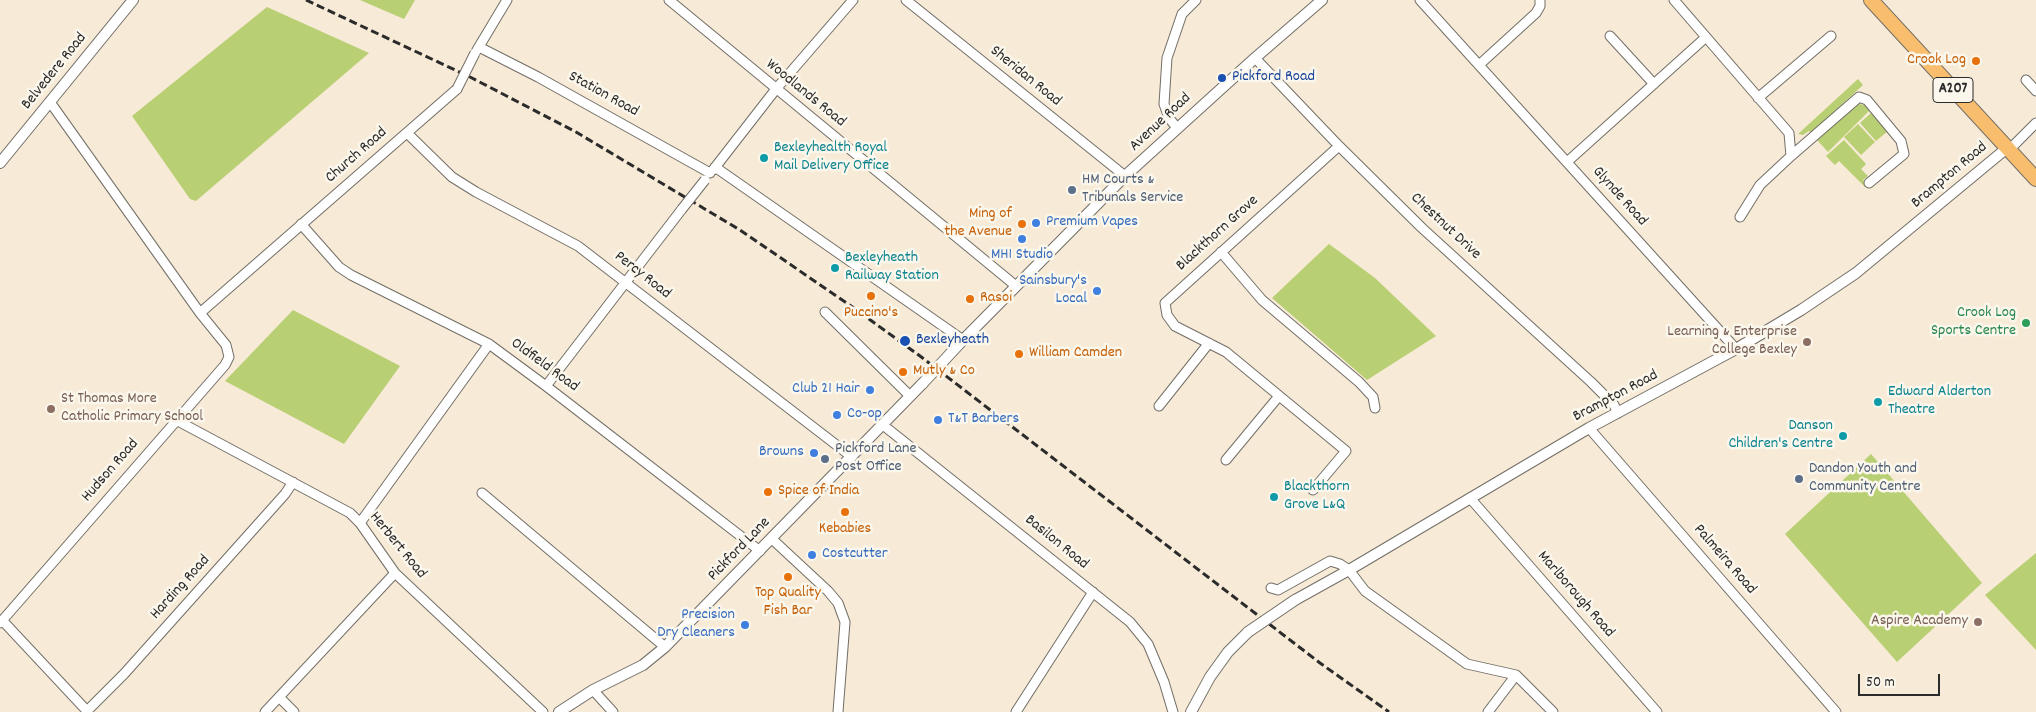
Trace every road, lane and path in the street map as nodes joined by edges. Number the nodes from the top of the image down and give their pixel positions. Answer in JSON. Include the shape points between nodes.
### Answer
{"nodes":[{"id":1,"x":133,"y":0,"type":"edge"},
{"id":2,"x":507,"y":0,"type":"edge"},
{"id":3,"x":669,"y":0,"type":"edge"},
{"id":4,"x":853,"y":0,"type":"edge"},
{"id":5,"x":906,"y":0,"type":"edge"},
{"id":6,"x":1196,"y":0,"type":"edge"},
{"id":7,"x":1322,"y":0,"type":"edge"},
{"id":8,"x":1420,"y":0,"type":"edge"},
{"id":9,"x":1540,"y":0,"type":"edge"},
{"id":10,"x":1674,"y":0,"type":"edge"},
{"id":11,"x":1871,"y":0,"type":"edge"},
{"id":12,"x":1610,"y":36,"type":"dead end"},
{"id":13,"x":1831,"y":36,"type":"dead end"},
{"id":14,"x":1705,"y":38,"type":"junction"},
{"id":15,"x":477,"y":50,"type":"junction"},
{"id":16,"x":1255,"y":58,"type":"junction"},
{"id":17,"x":1479,"y":65,"type":"junction"},
{"id":18,"x":2026,"y":80,"type":"dead end"},
{"id":19,"x":1654,"y":84,"type":"junction"},
{"id":20,"x":776,"y":89,"type":"junction"},
{"id":21,"x":2036,"y":91,"type":"edge"},
{"id":22,"x":1758,"y":98,"type":"junction"},
{"id":23,"x":50,"y":102,"type":"junction"},
{"id":24,"x":2036,"y":123,"type":"edge"},
{"id":25,"x":1177,"y":128,"type":"junction"},
{"id":26,"x":407,"y":132,"type":"junction"},
{"id":27,"x":1339,"y":146,"type":"junction"},
{"id":28,"x":2008,"y":149,"type":"junction"},
{"id":29,"x":1791,"y":156,"type":"junction"},
{"id":30,"x":0,"y":162,"type":"edge"},
{"id":31,"x":1568,"y":162,"type":"junction"},
{"id":32,"x":710,"y":173,"type":"junction"},
{"id":33,"x":1125,"y":176,"type":"junction"},
{"id":34,"x":2036,"y":178,"type":"edge"},
{"id":35,"x":1869,"y":183,"type":"dead end"},
{"id":36,"x":1740,"y":217,"type":"dead end"},
{"id":37,"x":301,"y":224,"type":"junction"},
{"id":38,"x":1221,"y":252,"type":"junction"},
{"id":39,"x":625,"y":282,"type":"junction"},
{"id":40,"x":1016,"y":286,"type":"junction"},
{"id":41,"x":825,"y":312,"type":"dead end"},
{"id":42,"x":200,"y":313,"type":"junction"},
{"id":43,"x":963,"y":340,"type":"junction"},
{"id":44,"x":1209,"y":343,"type":"junction"},
{"id":45,"x":489,"y":344,"type":"junction"},
{"id":46,"x":1736,"y":349,"type":"junction"},
{"id":47,"x":923,"y":383,"type":"joint"},
{"id":48,"x":546,"y":386,"type":"junction"},
{"id":49,"x":910,"y":396,"type":"junction"},
{"id":50,"x":1279,"y":396,"type":"junction"},
{"id":51,"x":1160,"y":406,"type":"dead end"},
{"id":52,"x":1375,"y":408,"type":"dead end"},
{"id":53,"x":1618,"y":413,"type":"junction"},
{"id":54,"x":176,"y":420,"type":"junction"},
{"id":55,"x":883,"y":425,"type":"junction"},
{"id":56,"x":1589,"y":428,"type":"junction"},
{"id":57,"x":852,"y":457,"type":"junction"},
{"id":58,"x":1226,"y":460,"type":"dead end"},
{"id":59,"x":293,"y":482,"type":"junction"},
{"id":60,"x":1313,"y":490,"type":"dead end"},
{"id":61,"x":482,"y":493,"type":"dead end"},
{"id":62,"x":1470,"y":498,"type":"junction"},
{"id":63,"x":360,"y":523,"type":"junction"},
{"id":64,"x":772,"y":539,"type":"junction"},
{"id":65,"x":760,"y":551,"type":"junction"},
{"id":66,"x":1349,"y":570,"type":"junction"},
{"id":67,"x":395,"y":573,"type":"junction"},
{"id":68,"x":1271,"y":588,"type":"dead end"},
{"id":69,"x":1093,"y":592,"type":"junction"},
{"id":70,"x":1,"y":621,"type":"edge"},
{"id":71,"x":664,"y":648,"type":"junction"},
{"id":72,"x":1516,"y":675,"type":"junction"},
{"id":73,"x":593,"y":690,"type":"junction"},
{"id":74,"x":279,"y":697,"type":"junction"},
{"id":75,"x":88,"y":712,"type":"edge"},
{"id":76,"x":265,"y":712,"type":"edge"},
{"id":77,"x":294,"y":712,"type":"edge"},
{"id":78,"x":543,"y":712,"type":"edge"},
{"id":79,"x":559,"y":712,"type":"edge"},
{"id":80,"x":613,"y":712,"type":"edge"},
{"id":81,"x":838,"y":712,"type":"edge"},
{"id":82,"x":1016,"y":712,"type":"edge"},
{"id":83,"x":1173,"y":712,"type":"edge"},
{"id":84,"x":1191,"y":712,"type":"edge"},
{"id":85,"x":1488,"y":712,"type":"edge"},
{"id":86,"x":1552,"y":712,"type":"edge"},
{"id":87,"x":1657,"y":712,"type":"edge"},
{"id":88,"x":1836,"y":712,"type":"edge"}],
"edges":[{"from":1,"to":23,"type":"street","name":"Belvedere Road"},
{"from":2,"to":15,"type":"street","name":"Church Road"},
{"from":3,"to":20,"type":"street","name":"Woodlands Road"},
{"from":4,"to":20,"type":"street"},
{"from":5,"to":33,"type":"street","name":"Sheridan Road"},
{"from":6,"to":25,"type":"street","via":[[1182,14],[1167,58],[1164,104],[1168,118]]},
{"from":7,"to":16,"type":"street","name":"Avenue Road"},
{"from":8,"to":17,"type":"street","name":"Glynde Road"},
{"from":9,"to":17,"type":"street","via":[[1536,13]]},
{"from":10,"to":14,"type":"street"},
{"from":11,"to":28,"type":"main road","number":"A207"},
{"from":12,"to":19,"type":"street"},
{"from":13,"to":22,"type":"street"},
{"from":14,"to":19,"type":"street"},
{"from":14,"to":22,"type":"street"},
{"from":15,"to":26,"type":"street","name":"Church Road","bridge":true,"via":[[457,89]]},
{"from":15,"to":32,"type":"street","name":"Station Road","via":[[538,77]]},
{"from":16,"to":25,"type":"street","name":"Avenue Road"},
{"from":16,"to":27,"type":"street","name":"Chestnut Drive"},
{"from":17,"to":31,"type":"street","name":"Glynde Road"},
{"from":18,"to":21,"type":"street"},
{"from":19,"to":31,"type":"street"},
{"from":20,"to":32,"type":"street"},
{"from":20,"to":40,"type":"street","name":"Woodlands Road"},
{"from":22,"to":29,"type":"street","via":[[1789,134]]},
{"from":23,"to":30,"type":"street","name":"Belvedere Road"},
{"from":23,"to":42,"type":"street"},
{"from":24,"to":28,"type":"street"},
{"from":25,"to":33,"type":"street","name":"Avenue Road"},
{"from":26,"to":37,"type":"street","name":"Church Road"},
{"from":26,"to":39,"type":"street","name":"Percy Road","via":[[452,177],[578,246]]},
{"from":27,"to":38,"type":"street","name":"Blackthorn Grove"},
{"from":27,"to":53,"type":"street","name":"Chestnut Drive","via":[[1422,228],[1591,382]]},
{"from":28,"to":34,"type":"main road","number":"A207"},
{"from":28,"to":46,"type":"street","name":"Brampton Road","via":[[1856,273]]},
{"from":29,"to":35,"type":"street","via":[[1859,97],[1868,100],[1901,141],[1904,154]]},
{"from":29,"to":36,"type":"street","via":[[1760,185]]},
{"from":31,"to":46,"type":"street","name":"Glynde Road"},
{"from":32,"to":39,"type":"street","bridge":true},
{"from":32,"to":43,"type":"street","name":"Station Road"},
{"from":33,"to":40,"type":"street","name":"Avenue Road"},
{"from":37,"to":42,"type":"street","name":"Church Road"},
{"from":37,"to":45,"type":"street","name":"Oldfield Road","via":[[351,275]]},
{"from":38,"to":44,"type":"street","name":"Blackthorn Grove","via":[[1165,303],[1167,315],[1175,326]]},
{"from":38,"to":52,"type":"street","via":[[1262,300],[1359,382],[1373,397]]},
{"from":39,"to":48,"type":"street"},
{"from":39,"to":57,"type":"street","name":"Percy Road"},
{"from":40,"to":43,"type":"street","name":"Avenue Road"},
{"from":41,"to":49,"type":"street"},
{"from":42,"to":54,"type":"street","name":"Hudson Road","via":[[226,345],[229,357]]},
{"from":43,"to":47,"type":"street","name":"Avenue Road","bridge":true},
{"from":44,"to":50,"type":"street","name":"Blackthorn Grove","via":[[1226,352]]},
{"from":44,"to":51,"type":"street"},
{"from":45,"to":48,"type":"street","name":"Oldfield Road"},
{"from":45,"to":63,"type":"street"},
{"from":46,"to":53,"type":"street","name":"Brampton Road"},
{"from":47,"to":49,"type":"street","name":"Pickford Lane"},
{"from":48,"to":65,"type":"street","name":"Oldfield Road"},
{"from":49,"to":55,"type":"street","name":"Pickford Lane"},
{"from":50,"to":58,"type":"street"},
{"from":50,"to":60,"type":"street","name":"Blackthorn Grove","via":[[1346,451]]},
{"from":53,"to":56,"type":"street","name":"Brampton Road"},
{"from":54,"to":59,"type":"street","name":"Herbert Road"},
{"from":54,"to":70,"type":"street","name":"Hudson Road"},
{"from":55,"to":57,"type":"street","name":"Pickford Lane"},
{"from":55,"to":69,"type":"street","name":"Basilon Road"},
{"from":56,"to":62,"type":"street","name":"Brampton Road"},
{"from":56,"to":88,"type":"street","name":"Palmeira Road"},
{"from":57,"to":64,"type":"street","name":"Pickford Lane"},
{"from":59,"to":63,"type":"street","name":"Herbert Road","via":[[350,513]]},
{"from":59,"to":75,"type":"street","name":"Harding Road"},
{"from":61,"to":71,"type":"street"},
{"from":62,"to":66,"type":"street","name":"Brampton Road"},
{"from":62,"to":87,"type":"street","name":"Marlborough Road"},
{"from":63,"to":67,"type":"street","name":"Herbert Road"},
{"from":64,"to":65,"type":"street","name":"Pickford Lane"},
{"from":64,"to":81,"type":"street","via":[[838,603],[845,622]]},
{"from":65,"to":71,"type":"street","name":"Pickford Lane"},
{"from":66,"to":68,"type":"street","via":[[1330,561],[1278,590]]},
{"from":66,"to":72,"type":"street","via":[[1365,591],[1467,664]]},
{"from":66,"to":84,"type":"street","name":"Brampton Road","bridge":true,"via":[[1295,600],[1248,632],[1210,677]]},
{"from":67,"to":74,"type":"street"},
{"from":67,"to":78,"type":"street","name":"Herbert Road"},
{"from":69,"to":82,"type":"street"},
{"from":69,"to":83,"type":"street","name":"Basilon Road","via":[[1130,622],[1148,644]]},
{"from":70,"to":75,"type":"street"},
{"from":71,"to":73,"type":"street","name":"Pickford Lane","via":[[642,665]]},
{"from":72,"to":85,"type":"street"},
{"from":72,"to":86,"type":"street"},
{"from":73,"to":79,"type":"street","name":"Pickford Lane"},
{"from":73,"to":80,"type":"street"},
{"from":74,"to":76,"type":"street"},
{"from":74,"to":77,"type":"street"}]}
